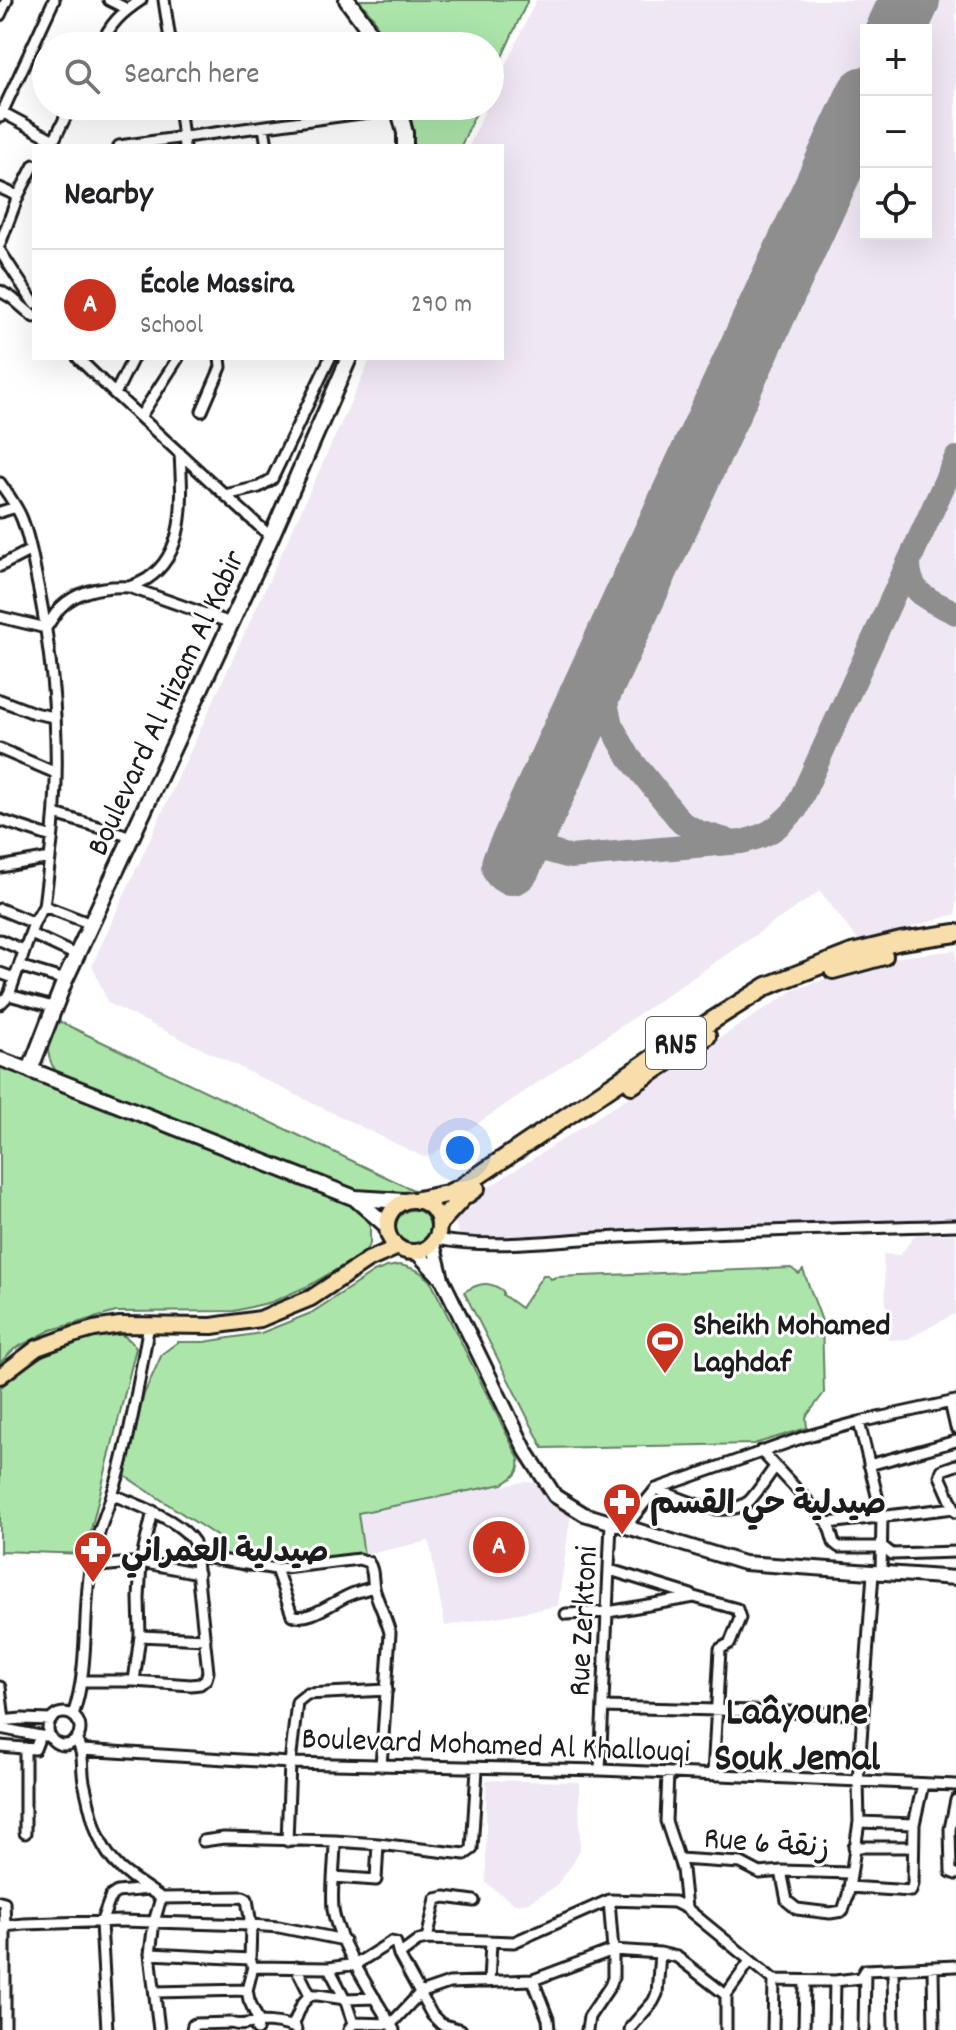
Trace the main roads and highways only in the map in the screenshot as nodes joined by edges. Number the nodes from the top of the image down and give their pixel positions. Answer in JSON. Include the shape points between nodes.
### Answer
{"nodes":[{"id":1,"x":347,"y":0,"type":"edge"},
{"id":2,"x":368,"y":32,"type":"edge"},
{"id":3,"x":402,"y":120,"type":"edge"},
{"id":4,"x":405,"y":144,"type":"edge"},
{"id":5,"x":348,"y":360,"type":"edge"},
{"id":6,"x":956,"y":933,"type":"edge"},
{"id":7,"x":956,"y":944,"type":"edge"},
{"id":8,"x":355,"y":1198,"type":"junction"},
{"id":9,"x":411,"y":1200,"type":"junction"},
{"id":10,"x":387,"y":1228,"type":"junction"},
{"id":11,"x":437,"y":1233,"type":"junction"},
{"id":12,"x":398,"y":1247,"type":"junction"},
{"id":13,"x":368,"y":1260,"type":"junction"},
{"id":14,"x":0,"y":1376,"type":"edge"}],
"edges":[{"from":1,"to":2,"type":"main road"},
{"from":3,"to":4,"type":"main road"},
{"from":5,"to":8,"type":"main road","name":"Boulevard Al Hizam Al Kabir","via":[[76,955],[30,1070]]},
{"from":6,"to":9,"type":"highway","number":"RN5","via":[[852,953],[767,986],[460,1188]]},
{"from":7,"to":11,"type":"highway","number":"RN5","via":[[834,969],[778,992],[462,1198]]},
{"from":8,"to":9,"type":"main road"},
{"from":8,"to":10,"type":"main road"},
{"from":9,"to":10,"type":"main road","via":[[391,1211]]},
{"from":9,"to":11,"type":"main road","via":[[433,1207]]},
{"from":10,"to":12,"type":"main road"},
{"from":10,"to":13,"type":"main road"},
{"from":11,"to":12,"type":"main road","number":"RN5","via":[[428,1247],[416,1252]]},
{"from":12,"to":13,"type":"main road"},
{"from":13,"to":14,"type":"main road","via":[[311,1298],[260,1319],[212,1326],[94,1329],[37,1348]]}]}
